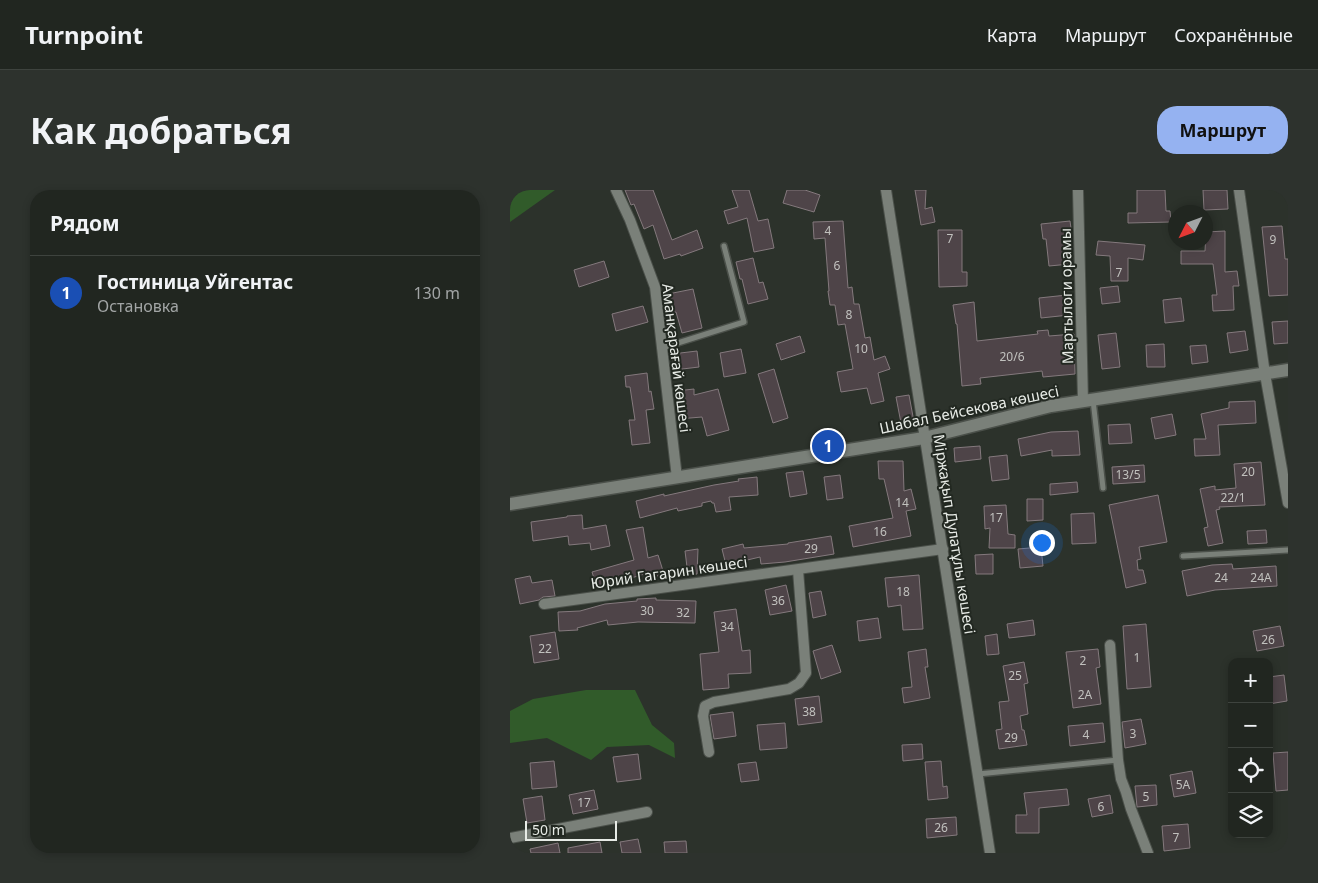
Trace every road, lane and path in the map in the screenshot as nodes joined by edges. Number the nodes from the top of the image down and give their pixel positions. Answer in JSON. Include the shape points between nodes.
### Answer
{"nodes":[{"id":1,"x":616,"y":190,"type":"edge"},
{"id":2,"x":886,"y":190,"type":"edge"},
{"id":3,"x":1078,"y":190,"type":"edge"},
{"id":4,"x":1239,"y":190,"type":"edge"},
{"id":5,"x":724,"y":246,"type":"dead end"},
{"id":6,"x":662,"y":348,"type":"junction"},
{"id":7,"x":1288,"y":370,"type":"edge"},
{"id":8,"x":1265,"y":374,"type":"junction"},
{"id":9,"x":1088,"y":400,"type":"junction"},
{"id":10,"x":924,"y":438,"type":"junction"},
{"id":11,"x":677,"y":478,"type":"junction"},
{"id":12,"x":1103,"y":488,"type":"dead end"},
{"id":13,"x":1288,"y":503,"type":"edge"},
{"id":14,"x":510,"y":504,"type":"edge"},
{"id":15,"x":943,"y":549,"type":"junction"},
{"id":16,"x":1288,"y":550,"type":"edge"},
{"id":17,"x":1184,"y":556,"type":"dead end"},
{"id":18,"x":798,"y":570,"type":"junction"},
{"id":19,"x":544,"y":604,"type":"dead end"},
{"id":20,"x":1110,"y":645,"type":"dead end"},
{"id":21,"x":709,"y":752,"type":"dead end"},
{"id":22,"x":1118,"y":760,"type":"junction"},
{"id":23,"x":978,"y":774,"type":"junction"},
{"id":24,"x":648,"y":812,"type":"dead end"},
{"id":25,"x":510,"y":838,"type":"edge"},
{"id":26,"x":990,"y":853,"type":"edge"},
{"id":27,"x":1148,"y":853,"type":"edge"}],
"edges":[{"from":1,"to":6,"type":"street","name":"Аманқарағай көшесі","via":[[655,288]]},
{"from":2,"to":10,"type":"street","name":"Міржақып Дулатұлы көшесі"},
{"from":3,"to":9,"type":"street","name":"Мартылоги орамы"},
{"from":4,"to":8,"type":"street"},
{"from":5,"to":6,"type":"lane","via":[[744,322]]},
{"from":6,"to":11,"type":"street","name":"Аманқарағай көшесі"},
{"from":7,"to":8,"type":"main road","name":"Шабал Бейсекова көшесі"},
{"from":8,"to":9,"type":"main road","name":"Шабал Бейсекова көшесі"},
{"from":8,"to":13,"type":"street"},
{"from":9,"to":10,"type":"main road","name":"Шабал Бейсекова көшесі","via":[[1051,406]]},
{"from":9,"to":12,"type":"lane"},
{"from":10,"to":11,"type":"main road","name":"Шабал Бейсекова көшесі"},
{"from":10,"to":15,"type":"street","name":"Міржақып Дулатұлы көшесі"},
{"from":11,"to":14,"type":"main road","name":"Шабал Бейсекова көшесі"},
{"from":15,"to":18,"type":"street","name":"Юрий Гагарин көшесі"},
{"from":15,"to":23,"type":"street","name":"Міржақып Дулатұлы көшесі"},
{"from":16,"to":17,"type":"lane"},
{"from":18,"to":19,"type":"street","name":"Юрий Гагарин көшесі"},
{"from":18,"to":21,"type":"street","via":[[806,673],[789,689],[705,706],[703,716]]},
{"from":20,"to":22,"type":"street"},
{"from":22,"to":23,"type":"lane"},
{"from":22,"to":27,"type":"street","via":[[1121,779]]},
{"from":23,"to":26,"type":"street","name":"Міржақып Дулатұлы көшесі"},
{"from":24,"to":25,"type":"street"}]}
